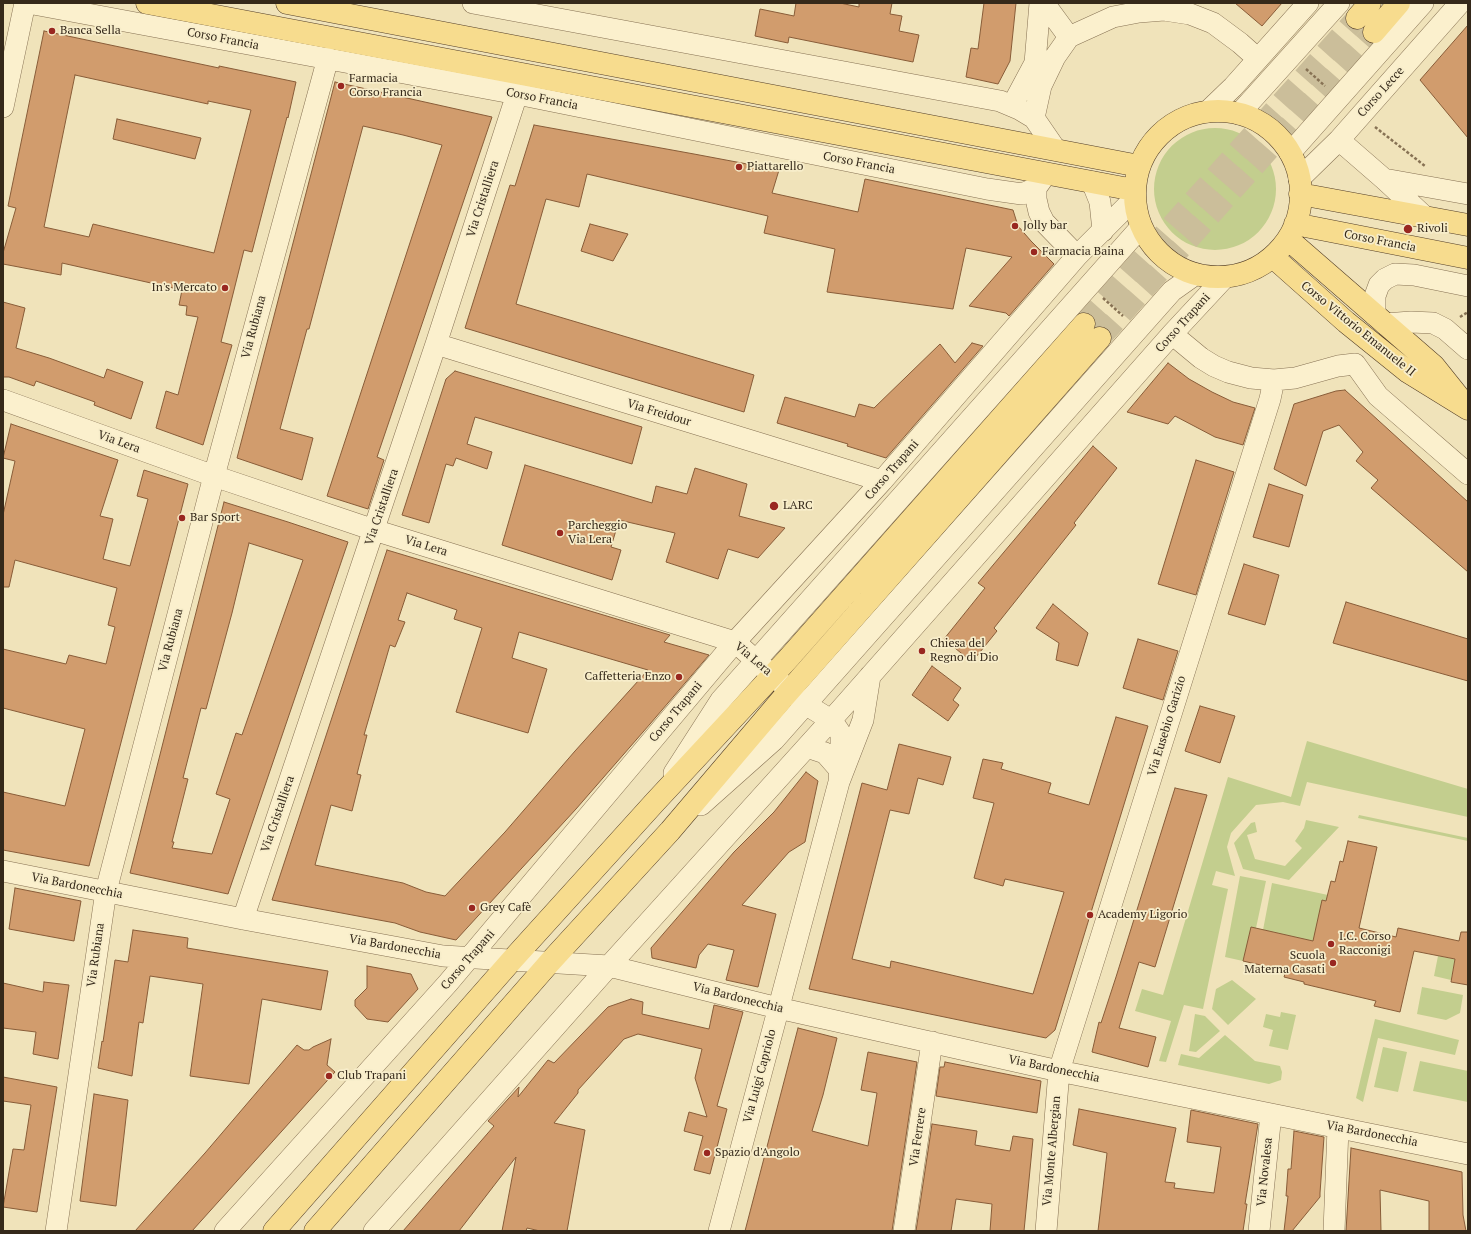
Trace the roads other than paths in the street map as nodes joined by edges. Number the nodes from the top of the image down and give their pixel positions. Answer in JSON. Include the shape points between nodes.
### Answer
{"nodes":[{"id":1,"x":25,"y":3,"type":"edge"},
{"id":2,"x":28,"y":3,"type":"edge"},
{"id":3,"x":147,"y":3,"type":"edge"},
{"id":4,"x":287,"y":3,"type":"edge"},
{"id":5,"x":473,"y":3,"type":"edge"},
{"id":6,"x":1040,"y":3,"type":"edge"},
{"id":7,"x":1044,"y":3,"type":"edge"},
{"id":8,"x":1308,"y":3,"type":"edge"},
{"id":9,"x":1339,"y":3,"type":"edge"},
{"id":10,"x":1399,"y":3,"type":"edge"},
{"id":11,"x":1423,"y":3,"type":"edge"},
{"id":12,"x":1460,"y":3,"type":"edge"},
{"id":13,"x":1165,"y":7,"type":"edge"},
{"id":14,"x":1374,"y":32,"type":"tunnel mouth"},
{"id":15,"x":1069,"y":37,"type":"junction"},
{"id":16,"x":328,"y":58,"type":"junction"},
{"id":17,"x":1258,"y":60,"type":"junction"},
{"id":18,"x":517,"y":94,"type":"junction"},
{"id":19,"x":1012,"y":106,"type":"junction"},
{"id":20,"x":3,"y":107,"type":"edge"},
{"id":21,"x":1207,"y":112,"type":"junction"},
{"id":22,"x":1239,"y":114,"type":"junction"},
{"id":23,"x":1034,"y":118,"type":"junction"},
{"id":24,"x":1339,"y":140,"type":"junction"},
{"id":25,"x":1056,"y":150,"type":"junction"},
{"id":26,"x":1290,"y":152,"type":"junction"},
{"id":27,"x":1139,"y":166,"type":"junction"},
{"id":28,"x":1384,"y":179,"type":"junction"},
{"id":29,"x":1041,"y":181,"type":"junction"},
{"id":30,"x":1092,"y":182,"type":"junction"},
{"id":31,"x":1300,"y":187,"type":"junction"},
{"id":32,"x":1468,"y":194,"type":"edge"},
{"id":33,"x":1134,"y":195,"type":"junction"},
{"id":34,"x":1424,"y":216,"type":"junction"},
{"id":35,"x":1466,"y":223,"type":"edge"},
{"id":36,"x":1141,"y":227,"type":"junction"},
{"id":37,"x":1103,"y":231,"type":"junction"},
{"id":38,"x":1292,"y":232,"type":"junction"},
{"id":39,"x":1077,"y":256,"type":"junction"},
{"id":40,"x":1274,"y":258,"type":"junction"},
{"id":41,"x":1467,"y":259,"type":"edge"},
{"id":42,"x":1196,"y":274,"type":"junction"},
{"id":43,"x":1225,"y":276,"type":"junction"},
{"id":44,"x":1468,"y":286,"type":"edge"},
{"id":45,"x":1380,"y":320,"type":"junction"},
{"id":46,"x":1172,"y":334,"type":"junction"},
{"id":47,"x":1364,"y":337,"type":"junction"},
{"id":48,"x":436,"y":344,"type":"junction"},
{"id":49,"x":1468,"y":349,"type":"edge"},
{"id":50,"x":1355,"y":364,"type":"junction"},
{"id":51,"x":1274,"y":380,"type":"junction"},
{"id":52,"x":3,"y":400,"type":"edge"},
{"id":53,"x":1467,"y":408,"type":"edge"},
{"id":54,"x":1468,"y":474,"type":"edge"},
{"id":55,"x":214,"y":476,"type":"junction"},
{"id":56,"x":882,"y":481,"type":"junction"},
{"id":57,"x":374,"y":530,"type":"junction"},
{"id":58,"x":735,"y":642,"type":"junction"},
{"id":59,"x":756,"y":661,"type":"junction"},
{"id":60,"x":773,"y":676,"type":"junction"},
{"id":61,"x":870,"y":676,"type":"junction"},
{"id":62,"x":797,"y":698,"type":"junction"},
{"id":63,"x":831,"y":720,"type":"junction"},
{"id":64,"x":807,"y":747,"type":"junction"},
{"id":65,"x":839,"y":775,"type":"junction"},
{"id":66,"x":655,"y":802,"type":"junction"},
{"id":67,"x":3,"y":874,"type":"edge"},
{"id":68,"x":106,"y":891,"type":"junction"},
{"id":69,"x":243,"y":919,"type":"junction"},
{"id":70,"x":469,"y":958,"type":"junction"},
{"id":71,"x":512,"y":960,"type":"junction"},
{"id":72,"x":550,"y":962,"type":"junction"},
{"id":73,"x":609,"y":966,"type":"junction"},
{"id":74,"x":778,"y":1008,"type":"junction"},
{"id":75,"x":932,"y":1042,"type":"junction"},
{"id":76,"x":1059,"y":1071,"type":"junction"},
{"id":77,"x":1271,"y":1114,"type":"junction"},
{"id":78,"x":1338,"y":1128,"type":"junction"},
{"id":79,"x":1468,"y":1154,"type":"edge"},
{"id":80,"x":56,"y":1231,"type":"edge"},
{"id":81,"x":225,"y":1231,"type":"edge"},
{"id":82,"x":274,"y":1231,"type":"edge"},
{"id":83,"x":315,"y":1231,"type":"edge"},
{"id":84,"x":374,"y":1231,"type":"edge"},
{"id":85,"x":719,"y":1231,"type":"edge"},
{"id":86,"x":904,"y":1231,"type":"edge"},
{"id":87,"x":1046,"y":1231,"type":"edge"},
{"id":88,"x":1259,"y":1231,"type":"edge"},
{"id":89,"x":1334,"y":1231,"type":"edge"}],
"edges":[{"from":1,"to":20,"type":"street"},
{"from":2,"to":16,"type":"street","name":"Corso Francia"},
{"from":3,"to":29,"type":"main road","name":"Corso Francia"},
{"from":4,"to":25,"type":"main road"},
{"from":5,"to":19,"type":"street","via":[[993,100]]},
{"from":6,"to":19,"type":"street","via":[[1034,63]]},
{"from":7,"to":15,"type":"street"},
{"from":8,"to":17,"type":"street"},
{"from":9,"to":22,"type":"street"},
{"from":10,"to":14,"type":"main road"},
{"from":11,"to":26,"type":"street"},
{"from":12,"to":24,"type":"street","name":"Corso Lecce"},
{"from":13,"to":15,"type":"street","via":[[1113,17]]},
{"from":13,"to":17,"type":"street","via":[[1214,23]]},
{"from":15,"to":23,"type":"street","via":[[1055,57],[1041,86]]},
{"from":16,"to":18,"type":"street","name":"Corso Francia"},
{"from":16,"to":55,"type":"street","name":"Via Rubiana"},
{"from":17,"to":21,"type":"street"},
{"from":18,"to":29,"type":"street","name":"Corso Francia","via":[[987,189],[1022,194]]},
{"from":18,"to":48,"type":"street","name":"Via Cristalliera"},
{"from":19,"to":23,"type":"street"},
{"from":21,"to":22,"type":"main road","via":[[1227,111]]},
{"from":21,"to":27,"type":"main road","via":[[1190,115],[1168,127],[1150,144]]},
{"from":22,"to":26,"type":"main road","via":[[1259,122],[1276,135]]},
{"from":23,"to":25,"type":"street"},
{"from":24,"to":28,"type":"street"},
{"from":24,"to":31,"type":"street","name":"Corso Lecce"},
{"from":25,"to":27,"type":"main road"},
{"from":26,"to":31,"type":"main road"},
{"from":27,"to":33,"type":"main road"},
{"from":28,"to":32,"type":"street"},
{"from":28,"to":34,"type":"street"},
{"from":29,"to":30,"type":"main road","name":"Corso Francia"},
{"from":29,"to":39,"type":"street","via":[[1036,198],[1039,212],[1044,222]]},
{"from":30,"to":33,"type":"main road","name":"Corso Francia"},
{"from":30,"to":37,"type":"street","via":[[1100,202]]},
{"from":31,"to":34,"type":"main road"},
{"from":31,"to":38,"type":"main road","via":[[1299,209]]},
{"from":33,"to":36,"type":"main road"},
{"from":33,"to":37,"type":"street","name":"Corso Trapani"},
{"from":34,"to":35,"type":"main road"},
{"from":36,"to":42,"type":"main road","via":[[1154,248],[1173,264]]},
{"from":36,"to":59,"type":"street","name":"Corso Trapani"},
{"from":37,"to":39,"type":"street","name":"Corso Trapani"},
{"from":38,"to":40,"type":"main road"},
{"from":38,"to":41,"type":"main road","name":"Corso Francia"},
{"from":38,"to":45,"type":"main road","name":"Corso Vittorio Emanuele II"},
{"from":39,"to":56,"type":"street","name":"Corso Trapani"},
{"from":40,"to":43,"type":"main road","via":[[1249,271]]},
{"from":40,"to":47,"type":"main road","name":"Corso Vittorio Emanuele II"},
{"from":42,"to":43,"type":"main road","via":[[1210,277]]},
{"from":42,"to":62,"type":"street","name":"Corso Trapani","via":[[1172,291]]},
{"from":43,"to":46,"type":"street","name":"Corso Trapani"},
{"from":44,"to":45,"type":"street","via":[[1414,275],[1395,274],[1379,285],[1375,296]]},
{"from":45,"to":49,"type":"street","name":"Corso Vittorio Emanuele II","via":[[1433,323],[1445,329]]},
{"from":45,"to":53,"type":"main road","name":"Corso Vittorio Emanuele II","via":[[1434,366]]},
{"from":46,"to":51,"type":"street","via":[[1202,358],[1228,372]]},
{"from":46,"to":61,"type":"street","name":"Corso Trapani"},
{"from":47,"to":50,"type":"street"},
{"from":47,"to":53,"type":"main road","name":"Corso Vittorio Emanuele II","via":[[1408,372]]},
{"from":48,"to":56,"type":"street","name":"Via Freidour"},
{"from":48,"to":57,"type":"street","name":"Via Cristalliera"},
{"from":50,"to":51,"type":"street","via":[[1295,378]]},
{"from":50,"to":54,"type":"street","via":[[1378,396]]},
{"from":51,"to":76,"type":"street","name":"Via Eusebio Garizio"},
{"from":52,"to":55,"type":"street","name":"Via Lera"},
{"from":55,"to":57,"type":"street","name":"Via Lera"},
{"from":55,"to":68,"type":"street","name":"Via Rubiana"},
{"from":56,"to":58,"type":"street","name":"Corso Trapani"},
{"from":57,"to":58,"type":"street","name":"Via Lera"},
{"from":57,"to":69,"type":"street","name":"Via Cristalliera"},
{"from":58,"to":59,"type":"street","name":"Via Lera"},
{"from":58,"to":70,"type":"street","name":"Corso Trapani"},
{"from":59,"to":60,"type":"street","name":"Via Lera"},
{"from":59,"to":66,"type":"street","name":"Corso Trapani","via":[[721,700]]},
{"from":60,"to":62,"type":"street","name":"Via Lera"},
{"from":60,"to":62,"type":"main road","name":"Corso Trapani","via":[[1092,331]]},
{"from":60,"to":66,"type":"main road","name":"Corso Trapani"},
{"from":61,"to":63,"type":"street","name":"Corso Trapani"},
{"from":61,"to":65,"type":"street","name":"Via Luigi Capriolo","via":[[863,720]]},
{"from":62,"to":63,"type":"street","name":"Via Lera"},
{"from":62,"to":72,"type":"main road","name":"Corso Trapani"},
{"from":63,"to":64,"type":"street","name":"Corso Trapani"},
{"from":63,"to":65,"type":"street","name":"Via Luigi Capriolo","via":[[841,734]]},
{"from":64,"to":65,"type":"street","via":[[825,753]]},
{"from":64,"to":73,"type":"street","name":"Corso Trapani"},
{"from":65,"to":74,"type":"street","name":"Via Luigi Capriolo"},
{"from":66,"to":71,"type":"main road","name":"Corso Trapani"},
{"from":67,"to":68,"type":"street","name":"Via Bardonecchia"},
{"from":68,"to":69,"type":"street","name":"Via Bardonecchia"},
{"from":68,"to":80,"type":"street","name":"Via Rubiana"},
{"from":69,"to":70,"type":"street","name":"Via Bardonecchia","via":[[437,955]]},
{"from":70,"to":71,"type":"street","name":"Via Bardonecchia"},
{"from":70,"to":81,"type":"street","name":"Corso Trapani"},
{"from":71,"to":72,"type":"street","name":"Via Bardonecchia"},
{"from":71,"to":82,"type":"main road","name":"Corso Trapani"},
{"from":72,"to":73,"type":"street","name":"Via Bardonecchia"},
{"from":72,"to":83,"type":"main road","name":"Corso Trapani"},
{"from":73,"to":74,"type":"street","name":"Via Bardonecchia"},
{"from":73,"to":84,"type":"street","name":"Corso Trapani"},
{"from":74,"to":75,"type":"street","name":"Via Bardonecchia"},
{"from":74,"to":85,"type":"street","name":"Via Luigi Capriolo"},
{"from":75,"to":76,"type":"street","name":"Via Bardonecchia"},
{"from":75,"to":86,"type":"street","name":"Via Ferrere"},
{"from":76,"to":77,"type":"street","name":"Via Bardonecchia"},
{"from":76,"to":87,"type":"street","name":"Via Monte Albergian"},
{"from":77,"to":78,"type":"street","name":"Via Bardonecchia"},
{"from":77,"to":88,"type":"street","name":"Via Novalesa"},
{"from":78,"to":79,"type":"street","name":"Via Bardonecchia"},
{"from":78,"to":89,"type":"street"}]}
